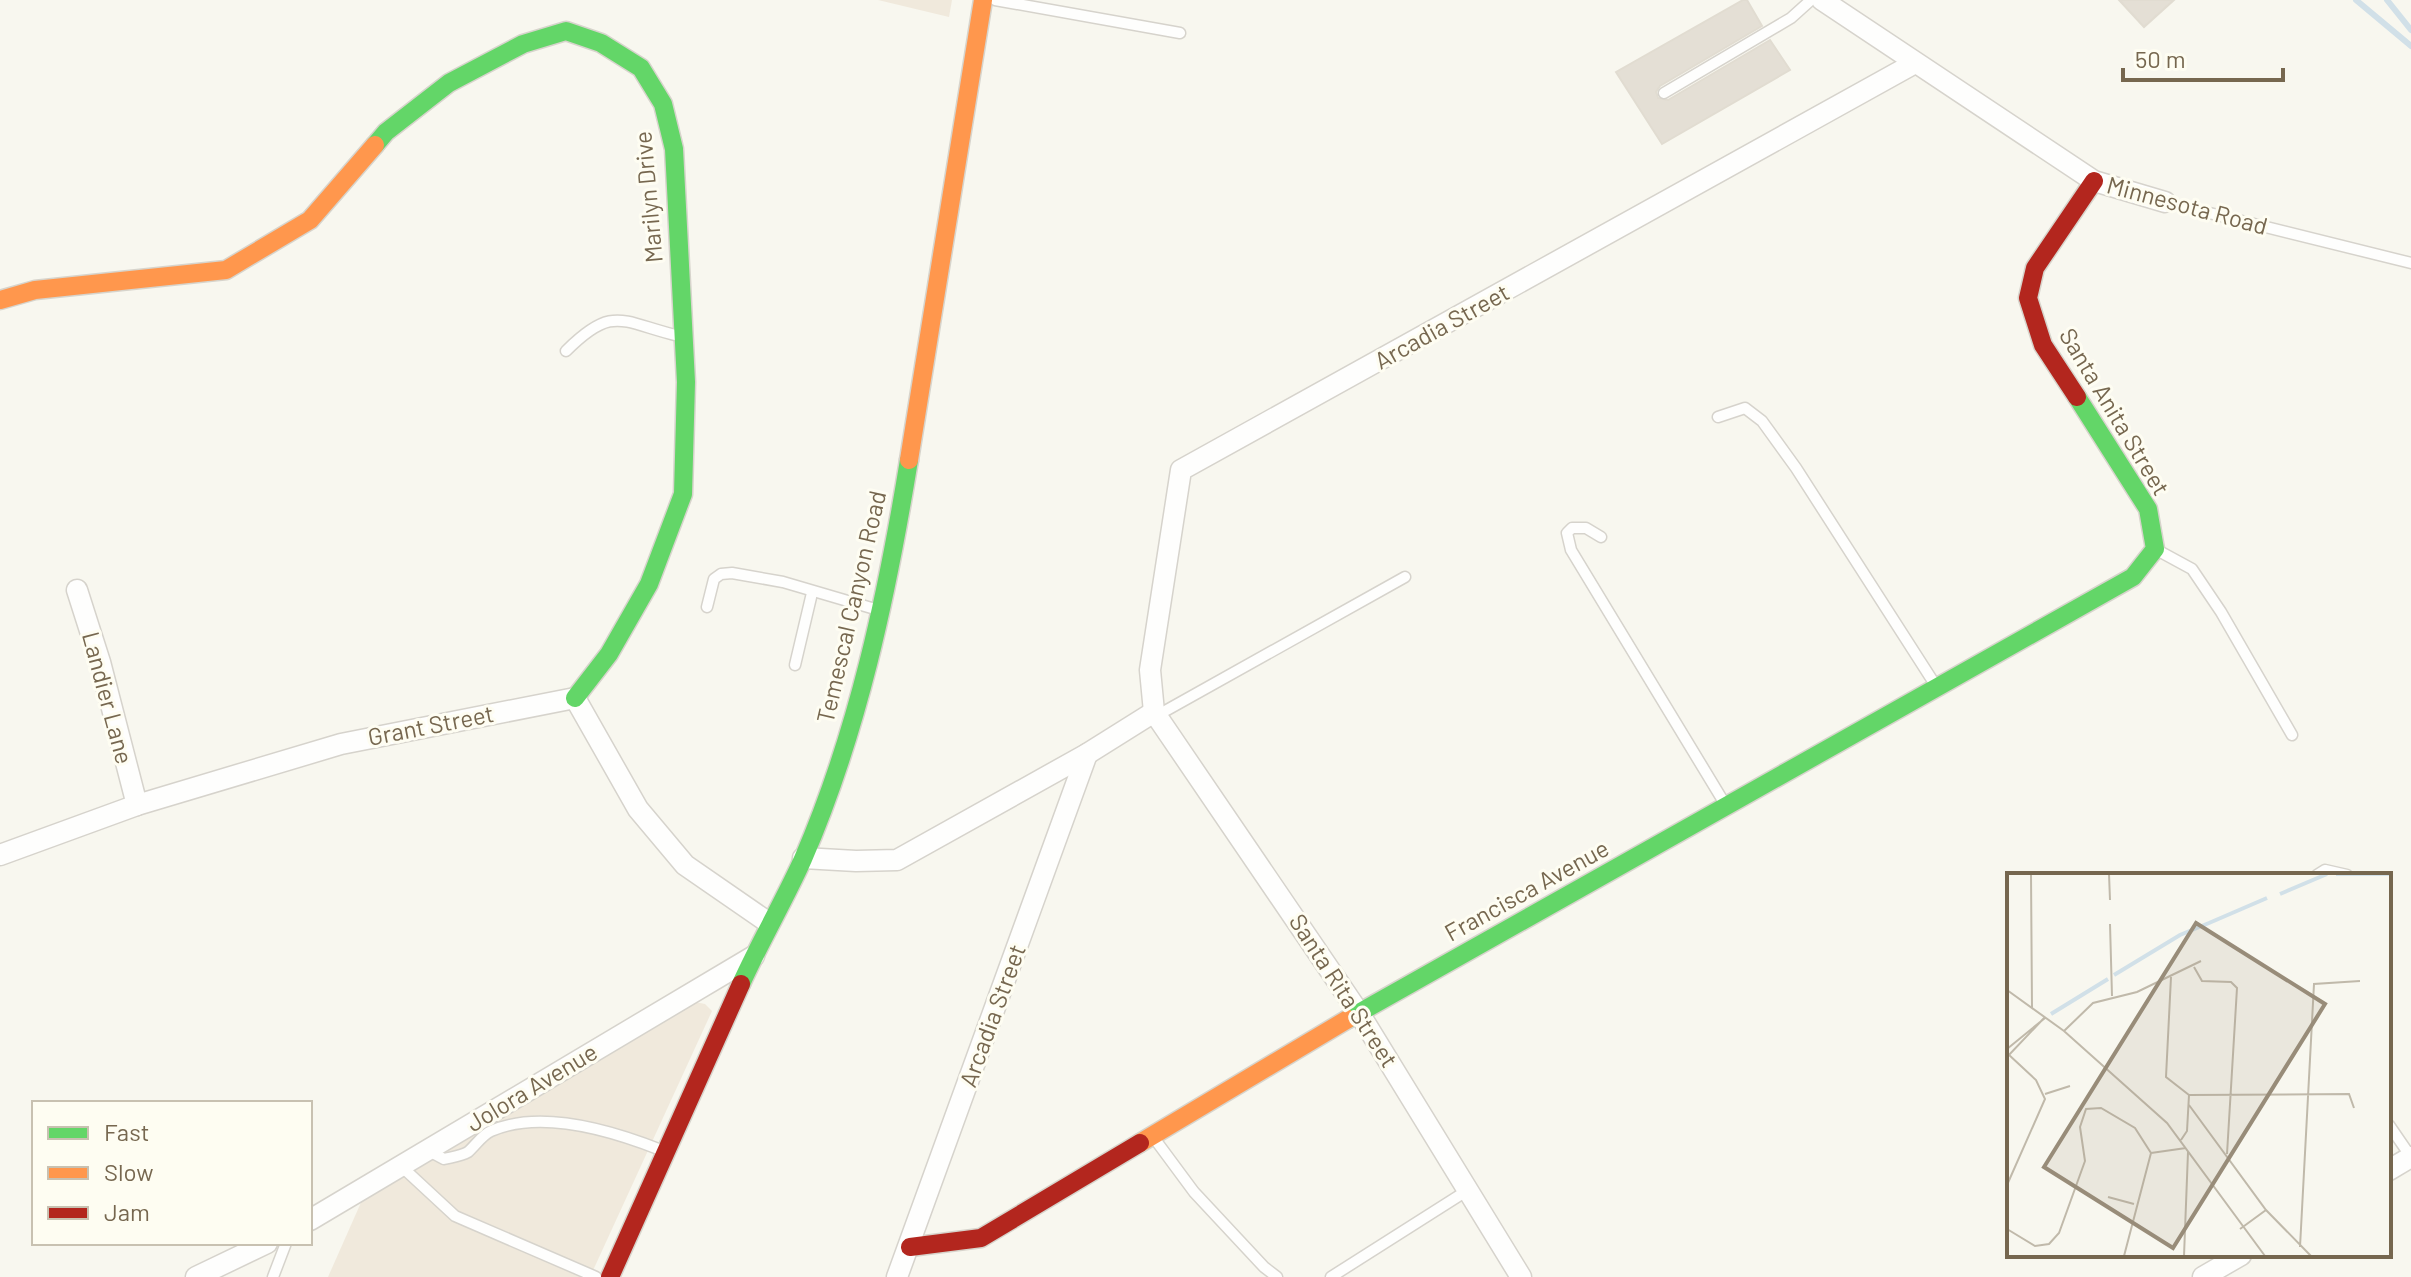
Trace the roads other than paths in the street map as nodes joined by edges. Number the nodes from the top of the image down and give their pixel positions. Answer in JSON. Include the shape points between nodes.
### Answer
{"nodes":[{"id":1,"x":983,"y":0,"type":"edge"},
{"id":2,"x":995,"y":0,"type":"edge"},
{"id":3,"x":1811,"y":0,"type":"edge"},
{"id":4,"x":1822,"y":0,"type":"edge"},
{"id":5,"x":1180,"y":33,"type":"dead end"},
{"id":6,"x":1915,"y":63,"type":"junction"},
{"id":7,"x":1664,"y":93,"type":"dead end"},
{"id":8,"x":2094,"y":181,"type":"junction"},
{"id":9,"x":2165,"y":202,"type":"joint"},
{"id":10,"x":2411,"y":263,"type":"edge"},
{"id":11,"x":0,"y":300,"type":"edge"},
{"id":12,"x":684,"y":337,"type":"junction"},
{"id":13,"x":566,"y":351,"type":"dead end"},
{"id":14,"x":1718,"y":417,"type":"dead end"},
{"id":15,"x":1601,"y":537,"type":"dead end"},
{"id":16,"x":2155,"y":549,"type":"junction"},
{"id":17,"x":1405,"y":577,"type":"dead end"},
{"id":18,"x":77,"y":590,"type":"dead end"},
{"id":19,"x":812,"y":593,"type":"junction"},
{"id":20,"x":707,"y":607,"type":"dead end"},
{"id":21,"x":881,"y":611,"type":"junction"},
{"id":22,"x":795,"y":665,"type":"dead end"},
{"id":23,"x":1937,"y":688,"type":"junction"},
{"id":24,"x":575,"y":698,"type":"junction"},
{"id":25,"x":1156,"y":714,"type":"junction"},
{"id":26,"x":2292,"y":735,"type":"dead end"},
{"id":27,"x":1087,"y":754,"type":"junction"},
{"id":28,"x":137,"y":805,"type":"junction"},
{"id":29,"x":1726,"y":806,"type":"junction"},
{"id":30,"x":0,"y":855,"type":"edge"},
{"id":31,"x":803,"y":858,"type":"junction"},
{"id":32,"x":769,"y":923,"type":"junction"},
{"id":33,"x":754,"y":956,"type":"junction"},
{"id":34,"x":1359,"y":1013,"type":"junction"},
{"id":35,"x":2391,"y":1128,"type":"edge"},
{"id":36,"x":1152,"y":1136,"type":"junction"},
{"id":37,"x":426,"y":1149,"type":"junction"},
{"id":38,"x":666,"y":1152,"type":"junction"},
{"id":39,"x":2411,"y":1157,"type":"edge"},
{"id":40,"x":400,"y":1164,"type":"junction"},
{"id":41,"x":2391,"y":1169,"type":"edge"},
{"id":42,"x":1468,"y":1190,"type":"junction"},
{"id":43,"x":312,"y":1219,"type":"edge"},
{"id":44,"x":263,"y":1245,"type":"edge"},
{"id":45,"x":285,"y":1245,"type":"edge"},
{"id":46,"x":910,"y":1247,"type":"junction"},
{"id":47,"x":2238,"y":1257,"type":"edge"},
{"id":48,"x":196,"y":1277,"type":"edge"},
{"id":49,"x":273,"y":1277,"type":"edge"},
{"id":50,"x":596,"y":1277,"type":"edge"},
{"id":51,"x":610,"y":1277,"type":"edge"},
{"id":52,"x":897,"y":1277,"type":"edge"},
{"id":53,"x":1277,"y":1277,"type":"edge"},
{"id":54,"x":1331,"y":1277,"type":"edge"},
{"id":55,"x":1521,"y":1277,"type":"edge"},
{"id":56,"x":2203,"y":1277,"type":"edge"}],
"edges":[{"from":1,"to":21,"type":"street","name":"Temescal Canyon Road"},
{"from":2,"to":5,"type":"lane"},
{"from":3,"to":7,"type":"lane","via":[[1791,18]]},
{"from":4,"to":6,"type":"street","name":"Minnesota Road"},
{"from":6,"to":8,"type":"street","name":"Minnesota Road"},
{"from":6,"to":25,"type":"street","name":"Arcadia Street","via":[[1181,470],[1150,670]]},
{"from":8,"to":9,"type":"street","name":"Minnesota Road"},
{"from":8,"to":16,"type":"street","name":"Santa Anita Street","via":[[2035,268],[2028,298],[2043,345],[2148,509]]},
{"from":9,"to":10,"type":"lane","name":"Minnesota Road"},
{"from":11,"to":12,"type":"street","name":"Marilyn Drive","via":[[35,290],[226,270],[310,220],[386,132],[449,83],[523,44],[566,31],[601,43],[641,68],[663,104],[674,149]]},
{"from":12,"to":13,"type":"lane","via":[[615,320],[597,324]]},
{"from":12,"to":24,"type":"street","name":"Marilyn Drive","via":[[683,494],[649,584],[609,654]]},
{"from":14,"to":23,"type":"lane","via":[[1745,408],[1762,421]]},
{"from":15,"to":29,"type":"lane","via":[[1586,528],[1567,533],[1571,550]]},
{"from":16,"to":23,"type":"street","name":"Francisca Avenue","via":[[2133,577]]},
{"from":16,"to":26,"type":"lane","via":[[2192,569]]},
{"from":17,"to":25,"type":"lane"},
{"from":18,"to":28,"type":"street","name":"Landier Lane"},
{"from":19,"to":20,"type":"lane","via":[[749,574],[721,574],[714,579]]},
{"from":19,"to":21,"type":"lane"},
{"from":19,"to":22,"type":"lane"},
{"from":21,"to":31,"type":"street","name":"Temescal Canyon Road","via":[[838,764]]},
{"from":23,"to":29,"type":"street","name":"Francisca Avenue"},
{"from":24,"to":28,"type":"street","name":"Grant Street","via":[[341,744]]},
{"from":24,"to":32,"type":"street","via":[[638,809],[685,865]]},
{"from":25,"to":27,"type":"street"},
{"from":25,"to":34,"type":"street","name":"Santa Rita Street"},
{"from":27,"to":31,"type":"street","via":[[897,860]]},
{"from":27,"to":46,"type":"street","name":"Arcadia Street"},
{"from":28,"to":30,"type":"street","name":"Grant Street"},
{"from":29,"to":34,"type":"street","name":"Francisca Avenue"},
{"from":31,"to":32,"type":"street","name":"Temescal Canyon Road"},
{"from":32,"to":33,"type":"street","name":"Temescal Canyon Road"},
{"from":33,"to":37,"type":"street","name":"Jolora Avenue"},
{"from":33,"to":38,"type":"street","name":"Temescal Canyon Road"},
{"from":34,"to":36,"type":"street","name":"Francisca Avenue"},
{"from":34,"to":42,"type":"street","name":"Santa Rita Street"},
{"from":35,"to":39,"type":"lane"},
{"from":36,"to":46,"type":"street","name":"Francisca Avenue","via":[[981,1238]]},
{"from":36,"to":53,"type":"lane","via":[[1194,1192]]},
{"from":37,"to":38,"type":"lane","via":[[444,1159],[465,1154],[488,1132],[550,1122],[621,1134]]},
{"from":37,"to":40,"type":"street","name":"Jolora Avenue"},
{"from":38,"to":51,"type":"street","name":"Temescal Canyon Road"},
{"from":39,"to":41,"type":"street"},
{"from":40,"to":43,"type":"street","name":"Jolora Avenue"},
{"from":40,"to":50,"type":"lane","via":[[455,1216]]},
{"from":42,"to":54,"type":"lane"},
{"from":42,"to":55,"type":"street","name":"Santa Rita Street"},
{"from":44,"to":48,"type":"street"},
{"from":45,"to":49,"type":"lane"},
{"from":46,"to":52,"type":"street","name":"Arcadia Street"},
{"from":47,"to":56,"type":"street"}]}
